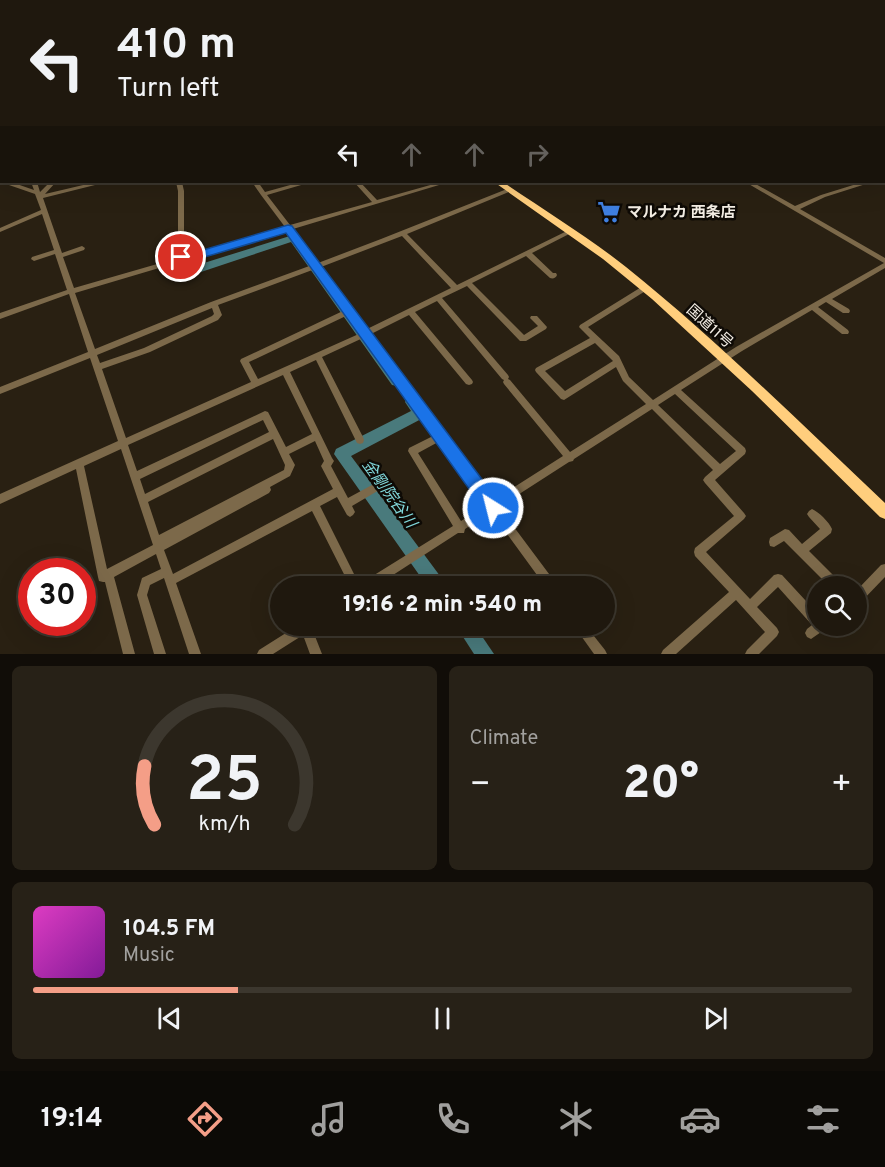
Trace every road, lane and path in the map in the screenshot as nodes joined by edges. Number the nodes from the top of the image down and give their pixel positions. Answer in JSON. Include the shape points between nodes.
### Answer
{"nodes":[{"id":1,"x":34,"y":183,"type":"edge"},
{"id":2,"x":52,"y":183,"type":"edge"},
{"id":3,"x":94,"y":183,"type":"edge"},
{"id":4,"x":99,"y":183,"type":"edge"},
{"id":5,"x":125,"y":183,"type":"edge"},
{"id":6,"x":178,"y":183,"type":"edge"},
{"id":7,"x":256,"y":183,"type":"edge"},
{"id":8,"x":302,"y":183,"type":"edge"},
{"id":9,"x":358,"y":183,"type":"edge"},
{"id":10,"x":442,"y":183,"type":"edge"},
{"id":11,"x":499,"y":183,"type":"edge"},
{"id":12,"x":751,"y":183,"type":"edge"},
{"id":13,"x":864,"y":183,"type":"edge"},
{"id":14,"x":10,"y":184,"type":"dead end"},
{"id":15,"x":509,"y":190,"type":"junction"},
{"id":16,"x":263,"y":194,"type":"junction"},
{"id":17,"x":40,"y":196,"type":"junction"},
{"id":18,"x":376,"y":202,"type":"junction"},
{"id":19,"x":796,"y":208,"type":"junction"},
{"id":20,"x":44,"y":211,"type":"junction"},
{"id":21,"x":288,"y":229,"type":"junction"},
{"id":22,"x":0,"y":230,"type":"edge"},
{"id":23,"x":571,"y":231,"type":"junction"},
{"id":24,"x":403,"y":233,"type":"junction"},
{"id":25,"x":82,"y":248,"type":"dead end"},
{"id":26,"x":59,"y":253,"type":"junction"},
{"id":27,"x":527,"y":253,"type":"junction"},
{"id":28,"x":34,"y":259,"type":"dead end"},
{"id":29,"x":181,"y":260,"type":"junction"},
{"id":30,"x":885,"y":263,"type":"edge"},
{"id":31,"x":315,"y":267,"type":"junction"},
{"id":32,"x":554,"y":275,"type":"dead end"},
{"id":33,"x":468,"y":283,"type":"junction"},
{"id":34,"x":645,"y":288,"type":"junction"},
{"id":35,"x":456,"y":289,"type":"junction"},
{"id":36,"x":72,"y":292,"type":"junction"},
{"id":37,"x":438,"y":298,"type":"junction"},
{"id":38,"x":827,"y":299,"type":"junction"},
{"id":39,"x":214,"y":304,"type":"junction"},
{"id":40,"x":813,"y":307,"type":"junction"},
{"id":41,"x":410,"y":311,"type":"junction"},
{"id":42,"x":846,"y":311,"type":"dead end"},
{"id":43,"x":348,"y":312,"type":"junction"},
{"id":44,"x":0,"y":316,"type":"edge"},
{"id":45,"x":534,"y":318,"type":"dead end"},
{"id":46,"x":845,"y":332,"type":"dead end"},
{"id":47,"x":364,"y":334,"type":"junction"},
{"id":48,"x":596,"y":339,"type":"junction"},
{"id":49,"x":93,"y":354,"type":"junction"},
{"id":50,"x":317,"y":356,"type":"junction"},
{"id":51,"x":724,"y":359,"type":"junction"},
{"id":52,"x":618,"y":362,"type":"junction"},
{"id":53,"x":97,"y":367,"type":"junction"},
{"id":54,"x":285,"y":370,"type":"junction"},
{"id":55,"x":469,"y":382,"type":"dead end"},
{"id":56,"x":256,"y":384,"type":"junction"},
{"id":57,"x":677,"y":390,"type":"junction"},
{"id":58,"x":0,"y":391,"type":"edge"},
{"id":59,"x":653,"y":405,"type":"junction"},
{"id":60,"x":275,"y":434,"type":"junction"},
{"id":61,"x":317,"y":436,"type":"junction"},
{"id":62,"x":440,"y":436,"type":"junction"},
{"id":63,"x":360,"y":440,"type":"dead end"},
{"id":64,"x":123,"y":444,"type":"junction"},
{"id":65,"x":284,"y":452,"type":"junction"},
{"id":66,"x":570,"y":458,"type":"junction"},
{"id":67,"x":79,"y":464,"type":"junction"},
{"id":68,"x":720,"y":470,"type":"junction"},
{"id":69,"x":293,"y":476,"type":"dead end"},
{"id":70,"x":134,"y":477,"type":"junction"},
{"id":71,"x":383,"y":483,"type":"dead end"},
{"id":72,"x":339,"y":491,"type":"junction"},
{"id":73,"x":0,"y":499,"type":"edge"},
{"id":74,"x":142,"y":500,"type":"junction"},
{"id":75,"x":314,"y":505,"type":"junction"},
{"id":76,"x":493,"y":508,"type":"junction"},
{"id":77,"x":885,"y":512,"type":"edge"},
{"id":78,"x":812,"y":514,"type":"dead end"},
{"id":79,"x":460,"y":529,"type":"junction"},
{"id":80,"x":774,"y":542,"type":"dead end"},
{"id":81,"x":158,"y":545,"type":"junction"},
{"id":82,"x":802,"y":551,"type":"junction"},
{"id":83,"x":885,"y":568,"type":"edge"},
{"id":84,"x":108,"y":574,"type":"junction"},
{"id":85,"x":168,"y":576,"type":"junction"},
{"id":86,"x":350,"y":576,"type":"edge"},
{"id":87,"x":383,"y":576,"type":"edge"},
{"id":88,"x":544,"y":576,"type":"edge"},
{"id":89,"x":826,"y":576,"type":"edge"},
{"id":90,"x":867,"y":587,"type":"edge"},
{"id":91,"x":737,"y":592,"type":"junction"},
{"id":92,"x":750,"y":607,"type":"junction"},
{"id":93,"x":807,"y":616,"type":"edge"},
{"id":94,"x":291,"y":636,"type":"edge"},
{"id":95,"x":310,"y":636,"type":"edge"},
{"id":96,"x":588,"y":636,"type":"edge"},
{"id":97,"x":129,"y":654,"type":"edge"},
{"id":98,"x":160,"y":654,"type":"edge"},
{"id":99,"x":195,"y":654,"type":"edge"},
{"id":100,"x":263,"y":654,"type":"edge"},
{"id":101,"x":316,"y":654,"type":"edge"},
{"id":102,"x":601,"y":654,"type":"edge"},
{"id":103,"x":667,"y":654,"type":"edge"},
{"id":104,"x":751,"y":654,"type":"edge"}],
"edges":[{"from":1,"to":17,"type":"street"},
{"from":2,"to":17,"type":"street"},
{"from":3,"to":17,"type":"street"},
{"from":4,"to":5,"type":"street"},
{"from":6,"to":29,"type":"street"},
{"from":7,"to":16,"type":"street"},
{"from":8,"to":16,"type":"street"},
{"from":9,"to":18,"type":"street"},
{"from":10,"to":18,"type":"street"},
{"from":11,"to":15,"type":"highway","name":"国道11号"},
{"from":12,"to":19,"type":"street"},
{"from":13,"to":19,"type":"street"},
{"from":14,"to":17,"type":"street"},
{"from":15,"to":23,"type":"highway","name":"国道11号"},
{"from":15,"to":24,"type":"street"},
{"from":16,"to":21,"type":"street"},
{"from":17,"to":20,"type":"street"},
{"from":18,"to":21,"type":"street"},
{"from":19,"to":30,"type":"street"},
{"from":20,"to":22,"type":"street"},
{"from":20,"to":26,"type":"street"},
{"from":21,"to":29,"type":"street"},
{"from":21,"to":31,"type":"street"},
{"from":23,"to":27,"type":"street"},
{"from":23,"to":34,"type":"highway","name":"国道11号"},
{"from":24,"to":31,"type":"street"},
{"from":24,"to":35,"type":"street"},
{"from":25,"to":26,"type":"street"},
{"from":26,"to":28,"type":"street"},
{"from":26,"to":36,"type":"street"},
{"from":27,"to":32,"type":"street"},
{"from":27,"to":33,"type":"street"},
{"from":29,"to":36,"type":"street"},
{"from":30,"to":38,"type":"street"},
{"from":31,"to":39,"type":"street"},
{"from":31,"to":43,"type":"street"},
{"from":33,"to":35,"type":"street"},
{"from":33,"to":45,"type":"street","via":[[523,339],[543,327]]},
{"from":34,"to":48,"type":"street","via":[[583,327]]},
{"from":34,"to":51,"type":"highway","name":"国道11号"},
{"from":35,"to":37,"type":"street"},
{"from":36,"to":44,"type":"street"},
{"from":36,"to":49,"type":"street"},
{"from":37,"to":41,"type":"street"},
{"from":37,"to":66,"type":"street"},
{"from":38,"to":40,"type":"street"},
{"from":38,"to":42,"type":"street"},
{"from":39,"to":49,"type":"street"},
{"from":39,"to":53,"type":"street","via":[[218,315],[214,318],[147,350]]},
{"from":40,"to":46,"type":"street"},
{"from":40,"to":51,"type":"street"},
{"from":41,"to":47,"type":"street"},
{"from":41,"to":55,"type":"street"},
{"from":43,"to":47,"type":"street"},
{"from":43,"to":56,"type":"street","via":[[244,361]]},
{"from":47,"to":50,"type":"street"},
{"from":47,"to":62,"type":"street"},
{"from":48,"to":52,"type":"street"},
{"from":48,"to":52,"type":"street","via":[[539,370],[564,396]]},
{"from":49,"to":53,"type":"street"},
{"from":49,"to":58,"type":"street"},
{"from":50,"to":54,"type":"street"},
{"from":50,"to":63,"type":"street"},
{"from":51,"to":57,"type":"street"},
{"from":51,"to":77,"type":"highway","name":"国道11号"},
{"from":52,"to":59,"type":"street","via":[[626,379]]},
{"from":53,"to":64,"type":"street"},
{"from":54,"to":56,"type":"street"},
{"from":54,"to":61,"type":"street"},
{"from":56,"to":64,"type":"street"},
{"from":57,"to":59,"type":"street"},
{"from":57,"to":68,"type":"street","via":[[742,451]]},
{"from":59,"to":66,"type":"street"},
{"from":59,"to":68,"type":"street"},
{"from":60,"to":65,"type":"street"},
{"from":60,"to":70,"type":"street","via":[[268,417],[260,416]]},
{"from":60,"to":74,"type":"street"},
{"from":61,"to":65,"type":"street"},
{"from":61,"to":72,"type":"street","via":[[330,460],[326,466]]},
{"from":62,"to":76,"type":"street"},
{"from":62,"to":79,"type":"street","via":[[412,451]]},
{"from":64,"to":67,"type":"street"},
{"from":64,"to":70,"type":"street"},
{"from":65,"to":81,"type":"street","via":[[290,465],[286,473]]},
{"from":66,"to":76,"type":"street"},
{"from":67,"to":73,"type":"street"},
{"from":67,"to":84,"type":"street","via":[[103,577]]},
{"from":68,"to":91,"type":"street","via":[[708,480],[741,516],[699,552]]},
{"from":69,"to":81,"type":"street"},
{"from":70,"to":74,"type":"street"},
{"from":71,"to":72,"type":"street","via":[[348,508]]},
{"from":72,"to":75,"type":"street"},
{"from":74,"to":81,"type":"street"},
{"from":75,"to":85,"type":"street"},
{"from":75,"to":86,"type":"street"},
{"from":76,"to":79,"type":"street"},
{"from":76,"to":88,"type":"street"},
{"from":78,"to":82,"type":"street","via":[[826,529]]},
{"from":79,"to":87,"type":"street"},
{"from":80,"to":82,"type":"street","via":[[785,534]]},
{"from":81,"to":84,"type":"street"},
{"from":81,"to":85,"type":"street"},
{"from":82,"to":89,"type":"street"},
{"from":83,"to":90,"type":"street"},
{"from":84,"to":97,"type":"street"},
{"from":85,"to":98,"type":"street","via":[[146,582],[142,595]]},
{"from":85,"to":99,"type":"street"},
{"from":91,"to":92,"type":"street"},
{"from":91,"to":103,"type":"street"},
{"from":92,"to":93,"type":"street","via":[[778,579]]},
{"from":92,"to":104,"type":"street","via":[[773,632]]},
{"from":94,"to":100,"type":"street"},
{"from":95,"to":101,"type":"street"},
{"from":96,"to":102,"type":"street"}]}
